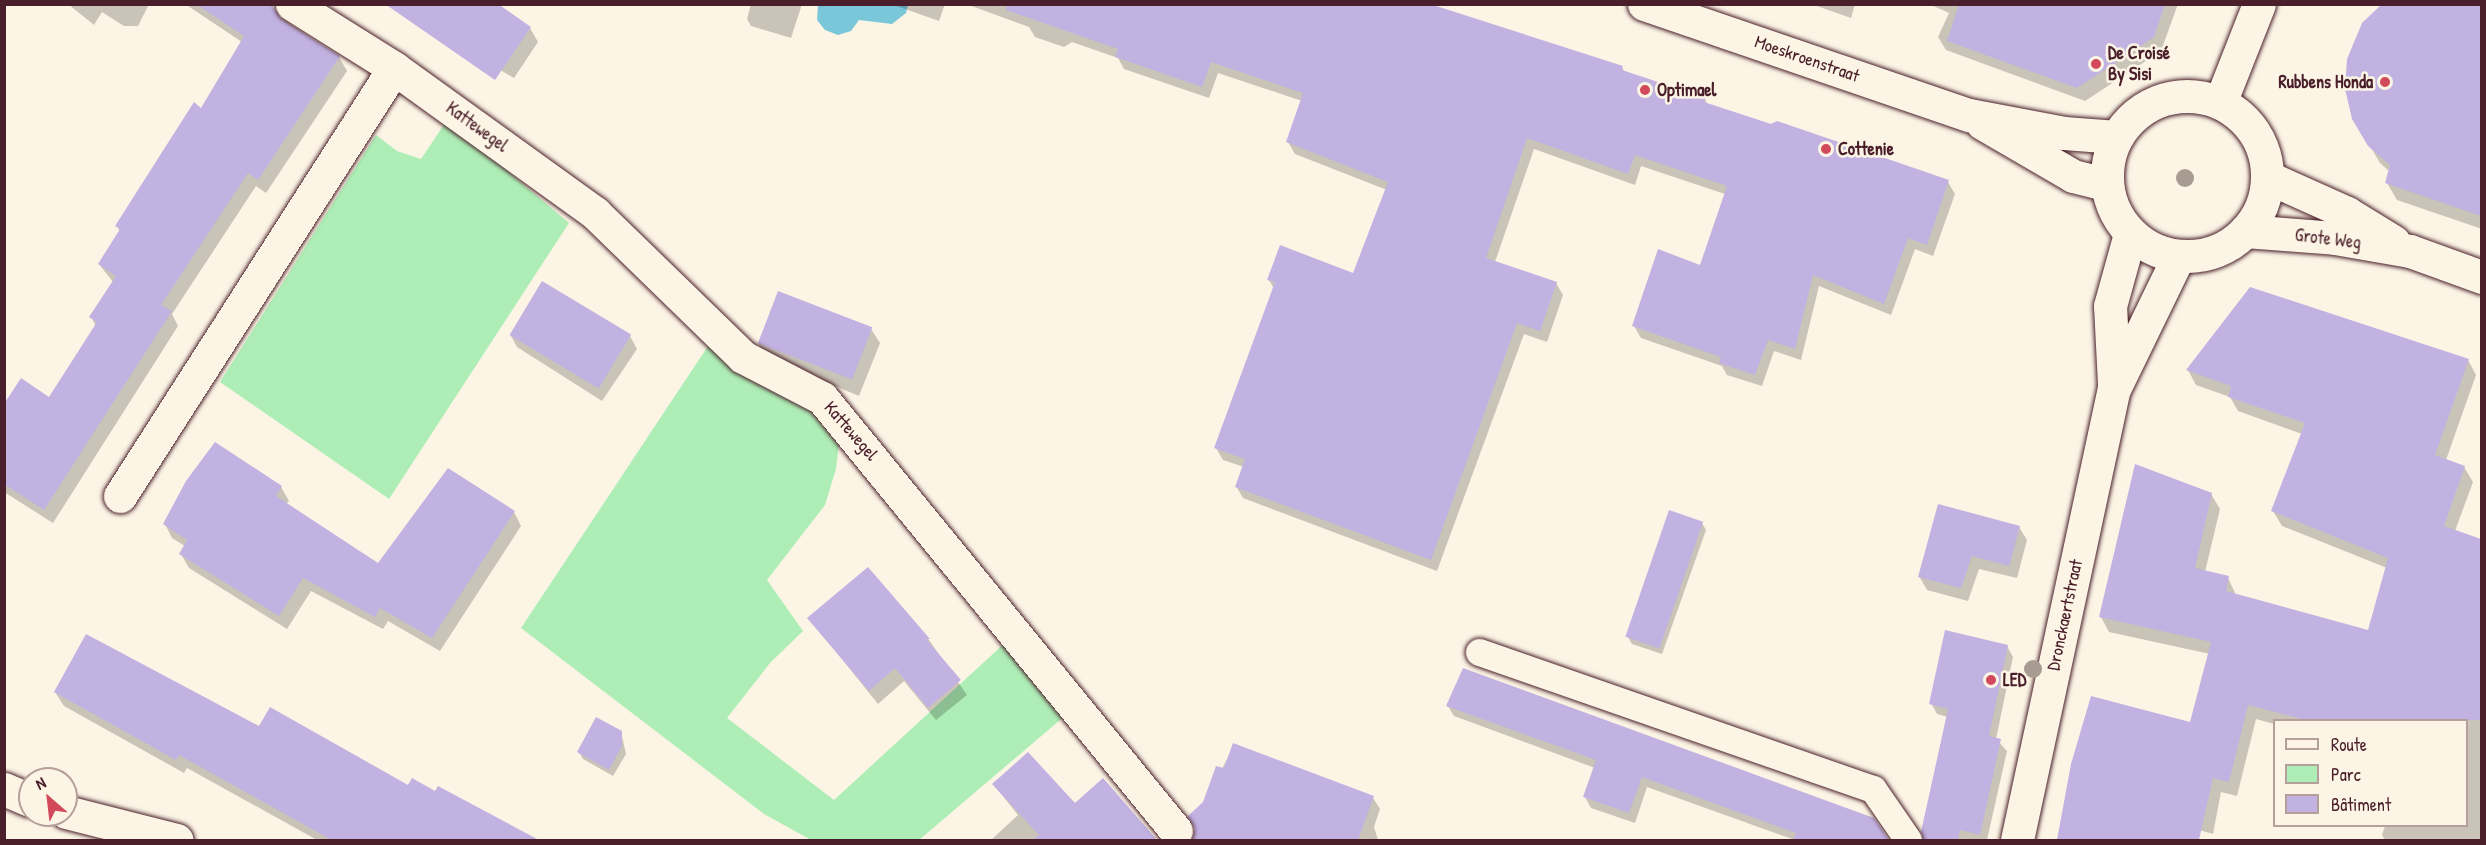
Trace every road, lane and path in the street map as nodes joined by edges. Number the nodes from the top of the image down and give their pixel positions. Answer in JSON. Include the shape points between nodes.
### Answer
{"nodes":[{"id":1,"x":292,"y":4,"type":"edge"},
{"id":2,"x":1644,"y":4,"type":"edge"},
{"id":3,"x":2259,"y":4,"type":"edge"},
{"id":4,"x":394,"y":68,"type":"junction"},
{"id":5,"x":2220,"y":103,"type":"junction"},
{"id":6,"x":1969,"y":115,"type":"junction"},
{"id":7,"x":2117,"y":137,"type":"junction"},
{"id":8,"x":2267,"y":177,"type":"junction"},
{"id":9,"x":2106,"y":184,"type":"junction"},
{"id":10,"x":2245,"y":231,"type":"junction"},
{"id":11,"x":2130,"y":234,"type":"junction"},
{"id":12,"x":2410,"y":251,"type":"junction"},
{"id":13,"x":2178,"y":257,"type":"junction"},
{"id":14,"x":2481,"y":278,"type":"edge"},
{"id":15,"x":2114,"y":389,"type":"junction"},
{"id":16,"x":120,"y":496,"type":"dead end"},
{"id":17,"x":1479,"y":652,"type":"dead end"},
{"id":18,"x":4,"y":789,"type":"edge"},
{"id":19,"x":18,"y":795,"type":"edge"},
{"id":20,"x":78,"y":815,"type":"edge"},
{"id":21,"x":1176,"y":831,"type":"dead end"},
{"id":22,"x":177,"y":840,"type":"edge"},
{"id":23,"x":1908,"y":840,"type":"edge"},
{"id":24,"x":2017,"y":840,"type":"edge"}],
"edges":[{"from":1,"to":4,"type":"main road","name":"Kattewegel"},
{"from":2,"to":6,"type":"main road","name":"Moeskroenstraat"},
{"from":3,"to":5,"type":"main road"},
{"from":4,"to":16,"type":"main road"},
{"from":4,"to":21,"type":"main road","name":"Kattewegel","via":[[595,213],[742,357],[822,398]]},
{"from":5,"to":7,"type":"main road","via":[[2193,96],[2165,99],[2139,111]]},
{"from":5,"to":8,"type":"main road","via":[[2243,118],[2260,141]]},
{"from":6,"to":7,"type":"main road","name":"Moeskroenstraat"},
{"from":6,"to":9,"type":"main road","name":"Moeskroenstraat","via":[[2073,176]]},
{"from":7,"to":9,"type":"main road","via":[[2108,160]]},
{"from":8,"to":10,"type":"main road","via":[[2259,212]]},
{"from":8,"to":12,"type":"main road","name":"Grote Weg","via":[[2347,213]]},
{"from":9,"to":11,"type":"main road","via":[[2114,211]]},
{"from":10,"to":12,"type":"main road","name":"Grote Weg","via":[[2335,238]]},
{"from":10,"to":13,"type":"main road","via":[[2209,254]]},
{"from":11,"to":13,"type":"main road","via":[[2150,248]]},
{"from":11,"to":15,"type":"main road","name":"Dronckaertstraat","via":[[2110,306]]},
{"from":12,"to":14,"type":"main road","name":"Grote Weg"},
{"from":13,"to":15,"type":"main road","name":"Dronckaertstraat"},
{"from":15,"to":24,"type":"main road","name":"Dronckaertstraat"},
{"from":17,"to":23,"type":"lane","via":[[1873,789]]},
{"from":18,"to":19,"type":"main road"},
{"from":20,"to":22,"type":"main road"}]}
